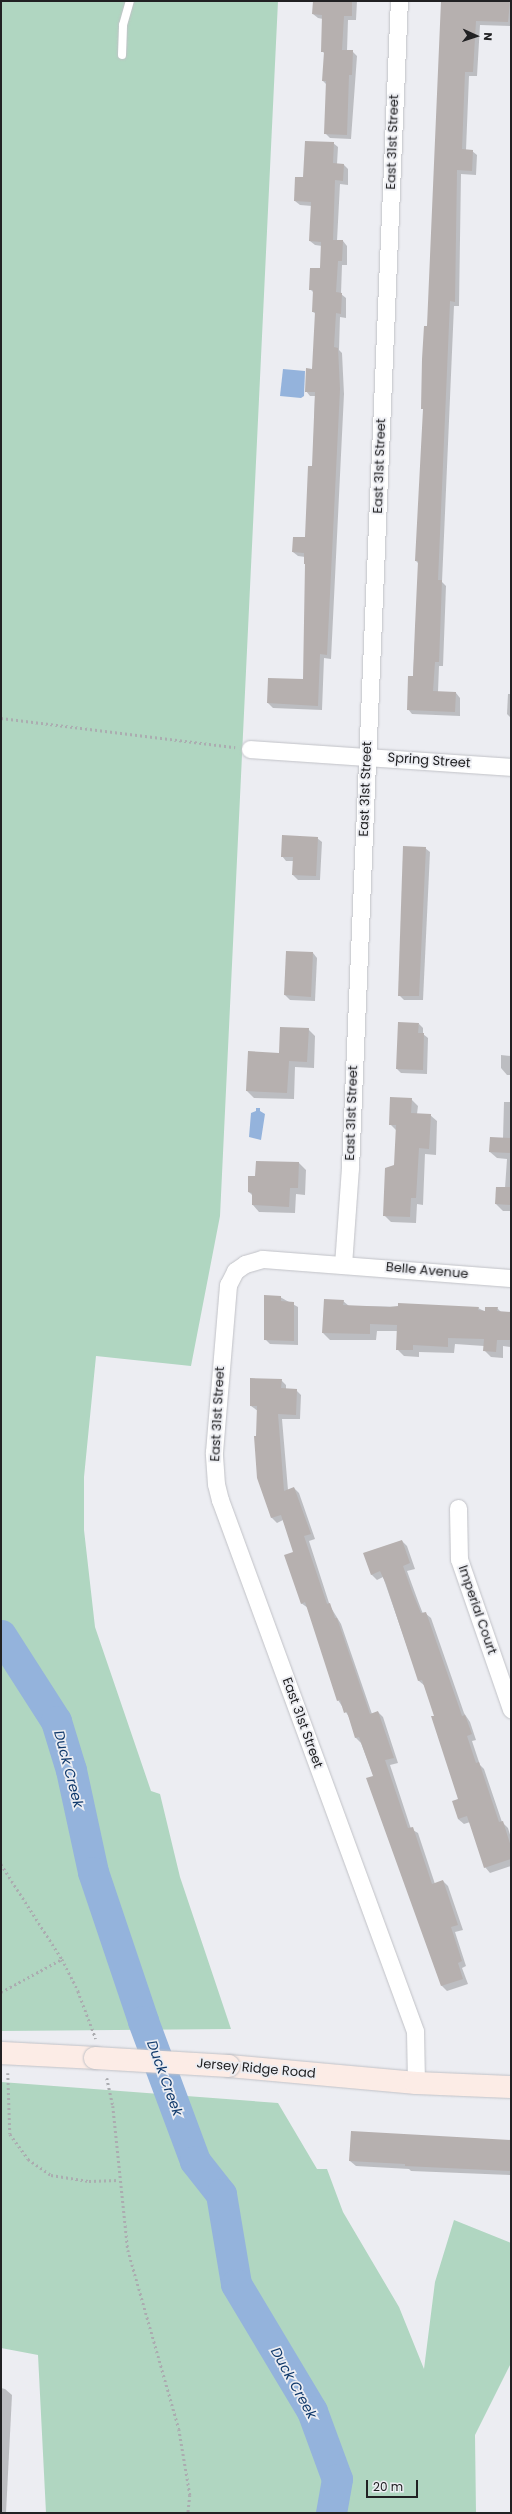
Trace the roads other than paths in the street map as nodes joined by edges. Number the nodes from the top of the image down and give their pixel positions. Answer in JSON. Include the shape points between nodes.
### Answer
{"nodes":[{"id":1,"x":130,"y":1,"type":"edge"},
{"id":2,"x":399,"y":1,"type":"edge"},
{"id":3,"x":122,"y":56,"type":"dead end"},
{"id":4,"x":250,"y":749,"type":"road end"},
{"id":5,"x":367,"y":757,"type":"junction"},
{"id":6,"x":511,"y":767,"type":"edge"},
{"id":7,"x":343,"y":1264,"type":"junction"},
{"id":8,"x":511,"y":1278,"type":"edge"},
{"id":9,"x":458,"y":1508,"type":"dead end"},
{"id":10,"x":511,"y":1710,"type":"edge"},
{"id":11,"x":4,"y":2053,"type":"edge"},
{"id":12,"x":416,"y":2083,"type":"junction"},
{"id":13,"x":511,"y":2087,"type":"edge"}],
"edges":[{"from":1,"to":3,"type":"lane","via":[[123,25]]},
{"from":2,"to":5,"type":"street","name":"East 31st Street"},
{"from":4,"to":5,"type":"street","name":"Spring Street"},
{"from":5,"to":6,"type":"street","name":"Spring Street"},
{"from":5,"to":7,"type":"street","name":"East 31st Street","via":[[350,1160]]},
{"from":7,"to":8,"type":"street","name":"Belle Avenue"},
{"from":7,"to":12,"type":"street","name":"East 31st Street","via":[[262,1259],[245,1264],[235,1271],[228,1284],[214,1452],[216,1484],[415,2031]]},
{"from":9,"to":10,"type":"street","name":"Imperial Court","via":[[459,1559]]},
{"from":11,"to":12,"type":"street","name":"Jersey Ridge Road","bridge":true,"via":[[229,2066]]},
{"from":12,"to":13,"type":"street","name":"Jersey Ridge Road"}]}
